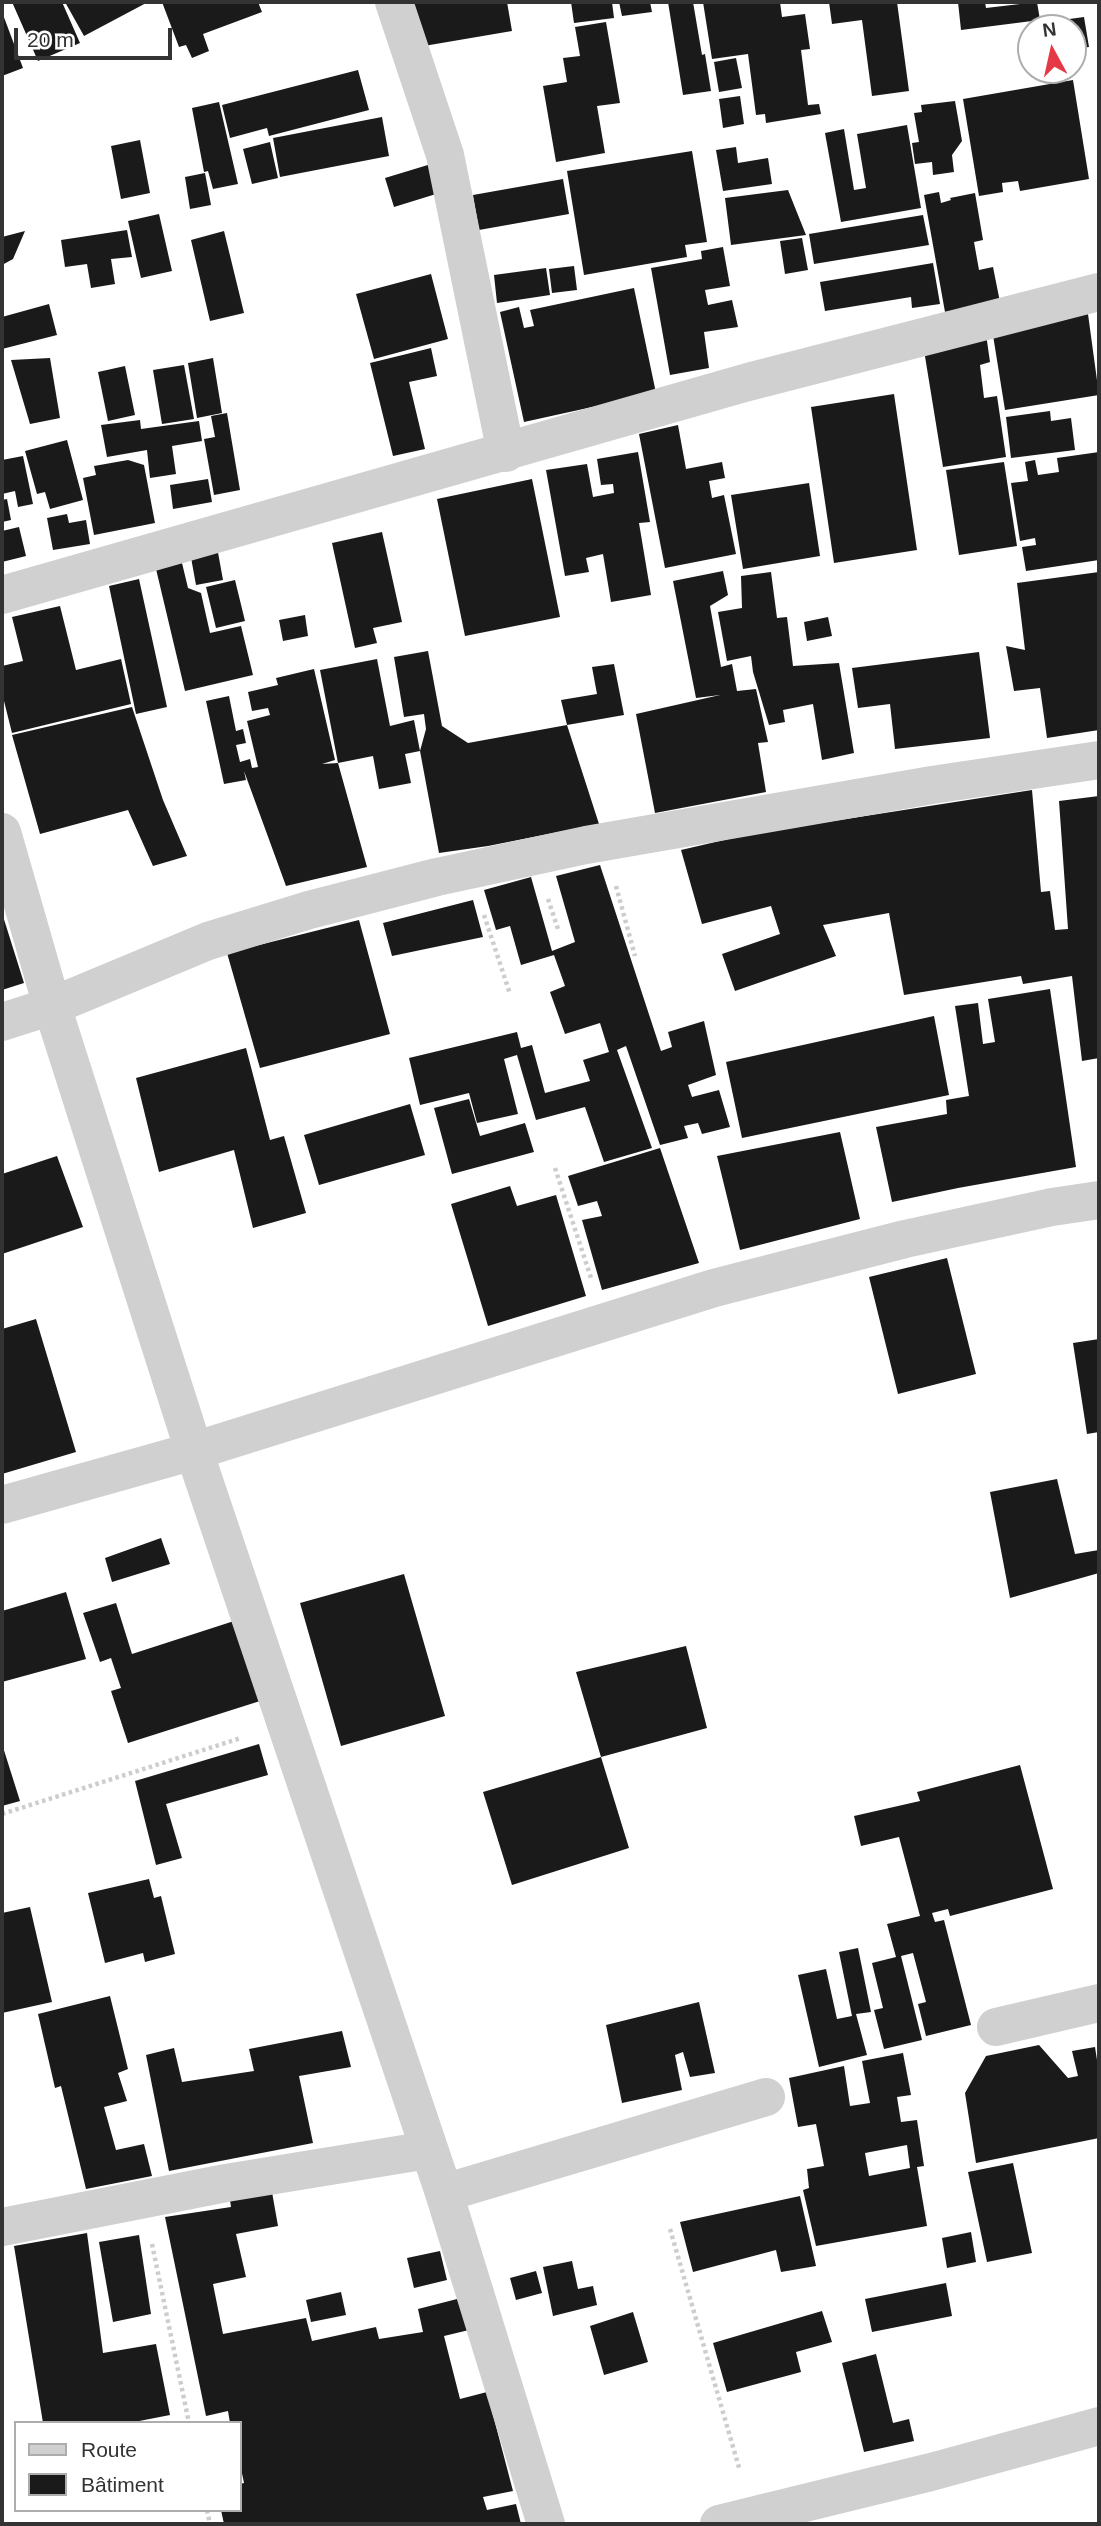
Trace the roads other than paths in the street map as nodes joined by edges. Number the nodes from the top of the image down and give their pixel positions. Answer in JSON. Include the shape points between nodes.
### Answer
{"nodes":[{"id":1,"x":394,"y":2,"type":"edge"},
{"id":2,"x":1099,"y":292,"type":"edge"},
{"id":3,"x":506,"y":453,"type":"junction"},
{"id":4,"x":2,"y":595,"type":"edge"},
{"id":5,"x":1099,"y":760,"type":"edge"},
{"id":6,"x":2,"y":831,"type":"edge"},
{"id":7,"x":52,"y":1006,"type":"junction"},
{"id":8,"x":2,"y":1022,"type":"edge"},
{"id":9,"x":1099,"y":1200,"type":"edge"},
{"id":10,"x":194,"y":1451,"type":"junction"},
{"id":11,"x":2,"y":1505,"type":"edge"},
{"id":12,"x":1099,"y":2003,"type":"edge"},
{"id":13,"x":996,"y":2027,"type":"dead end"},
{"id":14,"x":766,"y":2097,"type":"dead end"},
{"id":15,"x":428,"y":2150,"type":"junction"},
{"id":16,"x":444,"y":2193,"type":"junction"},
{"id":17,"x":2,"y":2227,"type":"edge"},
{"id":18,"x":1099,"y":2426,"type":"edge"},
{"id":19,"x":736,"y":2520,"type":"edge"},
{"id":20,"x":546,"y":2524,"type":"edge"}],
"edges":[{"from":1,"to":3,"type":"street","via":[[445,155]]},
{"from":2,"to":3,"type":"street","via":[[748,382]]},
{"from":3,"to":4,"type":"street"},
{"from":5,"to":7,"type":"street","via":[[932,785],[469,870],[208,941]]},
{"from":6,"to":7,"type":"street"},
{"from":7,"to":8,"type":"street"},
{"from":7,"to":10,"type":"street"},
{"from":9,"to":10,"type":"street","via":[[813,1261],[714,1288]]},
{"from":10,"to":11,"type":"street"},
{"from":10,"to":15,"type":"street"},
{"from":12,"to":13,"type":"street"},
{"from":14,"to":16,"type":"street"},
{"from":15,"to":16,"type":"street"},
{"from":15,"to":17,"type":"street"},
{"from":16,"to":20,"type":"street"},
{"from":18,"to":19,"type":"street"}]}
